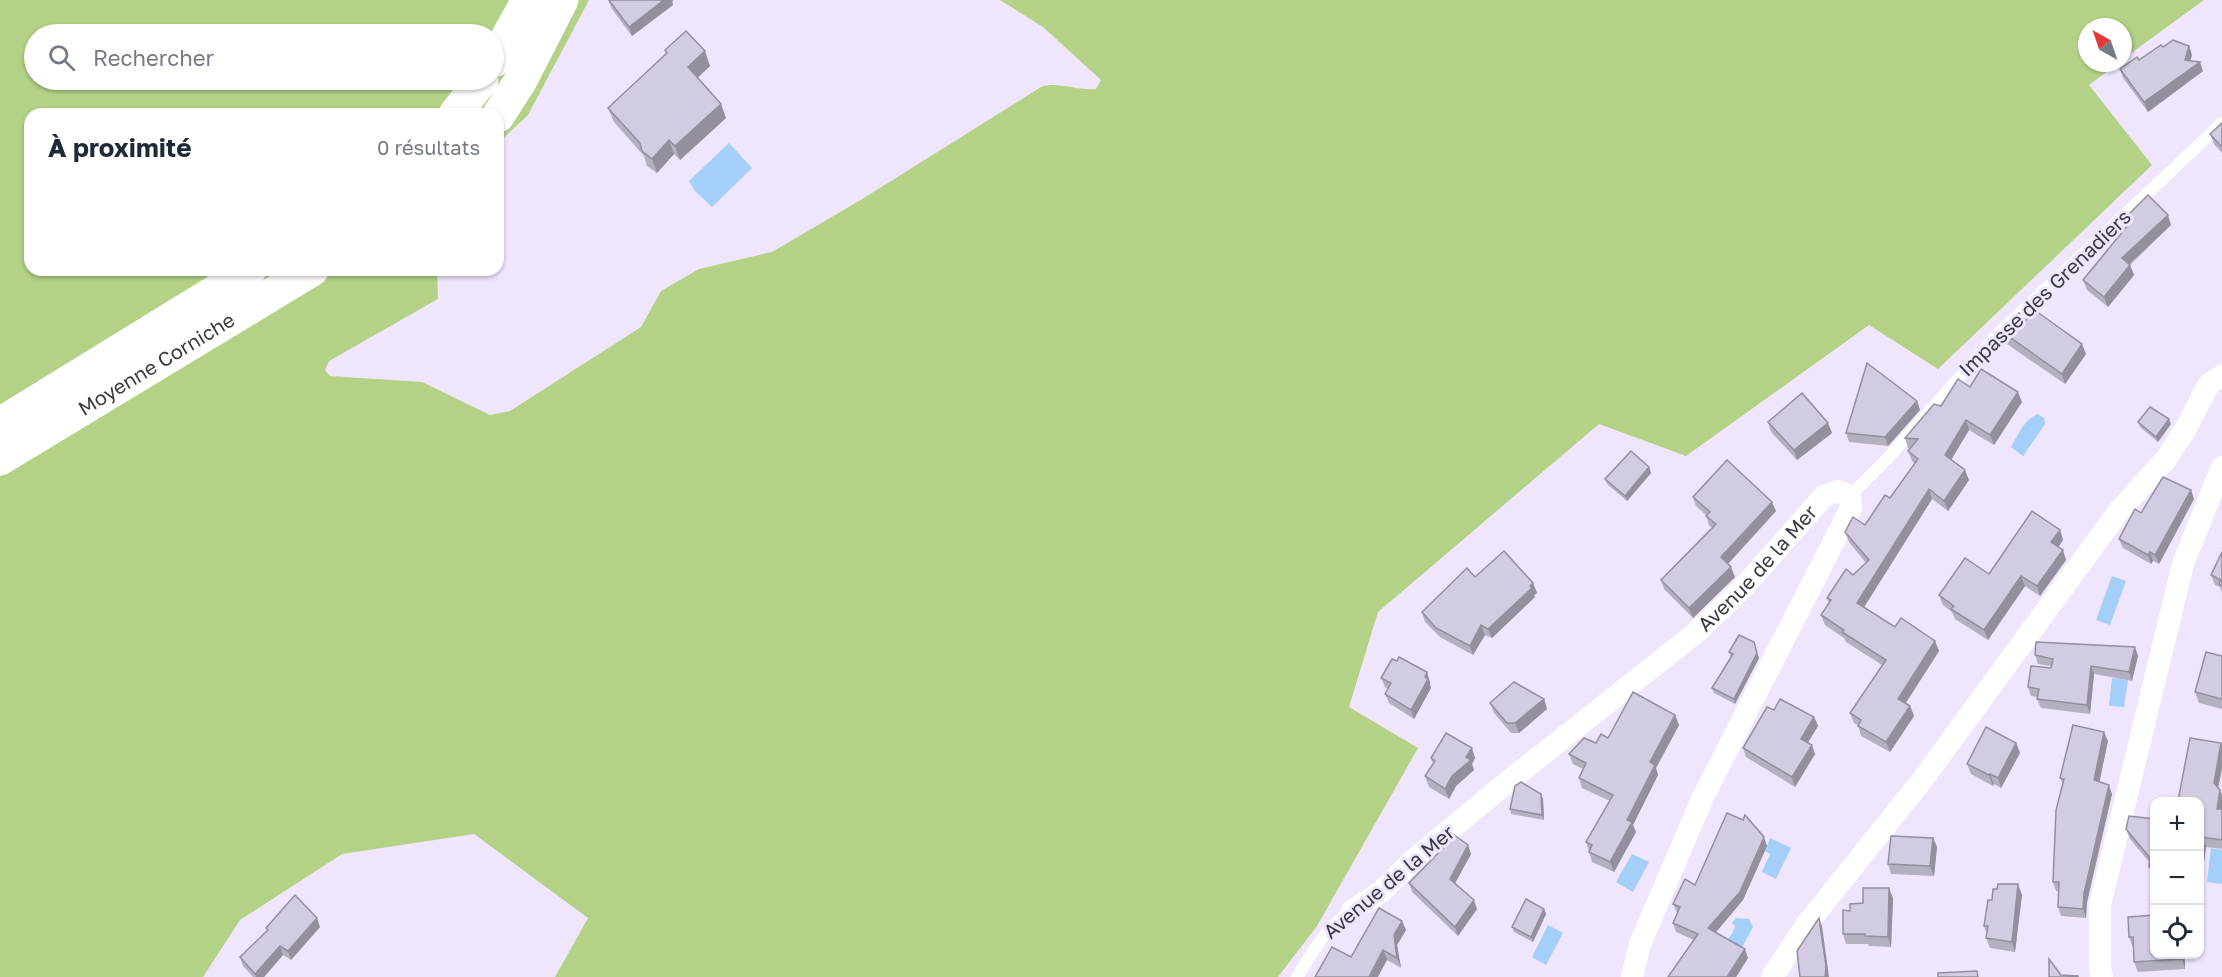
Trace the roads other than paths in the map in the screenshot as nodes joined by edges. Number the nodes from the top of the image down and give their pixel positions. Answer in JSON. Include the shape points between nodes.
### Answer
{"nodes":[{"id":1,"x":528,"y":0,"type":"edge"},
{"id":2,"x":562,"y":0,"type":"edge"},
{"id":3,"x":504,"y":43,"type":"edge"},
{"id":4,"x":474,"y":90,"type":"edge"},
{"id":5,"x":460,"y":108,"type":"edge"},
{"id":6,"x":503,"y":108,"type":"edge"},
{"id":7,"x":2222,"y":123,"type":"edge"},
{"id":8,"x":240,"y":276,"type":"edge"},
{"id":9,"x":302,"y":276,"type":"edge"},
{"id":10,"x":2222,"y":376,"type":"edge"},
{"id":11,"x":0,"y":424,"type":"edge"},
{"id":12,"x":0,"y":459,"type":"edge"},
{"id":13,"x":2222,"y":467,"type":"edge"},
{"id":14,"x":1850,"y":496,"type":"junction"},
{"id":15,"x":1352,"y":911,"type":"joint"},
{"id":16,"x":1297,"y":977,"type":"edge"},
{"id":17,"x":1632,"y":977,"type":"edge"},
{"id":18,"x":1772,"y":977,"type":"edge"},
{"id":19,"x":2102,"y":977,"type":"edge"}],
"edges":[{"from":1,"to":3,"type":"main road"},
{"from":2,"to":6,"type":"main road"},
{"from":4,"to":5,"type":"main road"},
{"from":7,"to":14,"type":"lane","name":"Impasse des Grenadiers","via":[[1998,334]]},
{"from":8,"to":11,"type":"main road","name":"Moyenne Corniche"},
{"from":9,"to":12,"type":"main road","name":"Moyenne Corniche"},
{"from":10,"to":18,"type":"street","via":[[2209,384],[2166,459],[2119,511],[1923,779],[1807,924]]},
{"from":13,"to":19,"type":"street","via":[[2183,564],[2100,905]]},
{"from":14,"to":15,"type":"street","name":"Avenue de la Mer","via":[[1838,491],[1824,496],[1698,632],[1496,792],[1382,891]]},
{"from":14,"to":17,"type":"street","name":"Avenue de la Mer","via":[[1851,508],[1703,797],[1641,944]]},
{"from":15,"to":16,"type":"lane","name":"Avenue de la Mer","via":[[1320,940]]}]}
